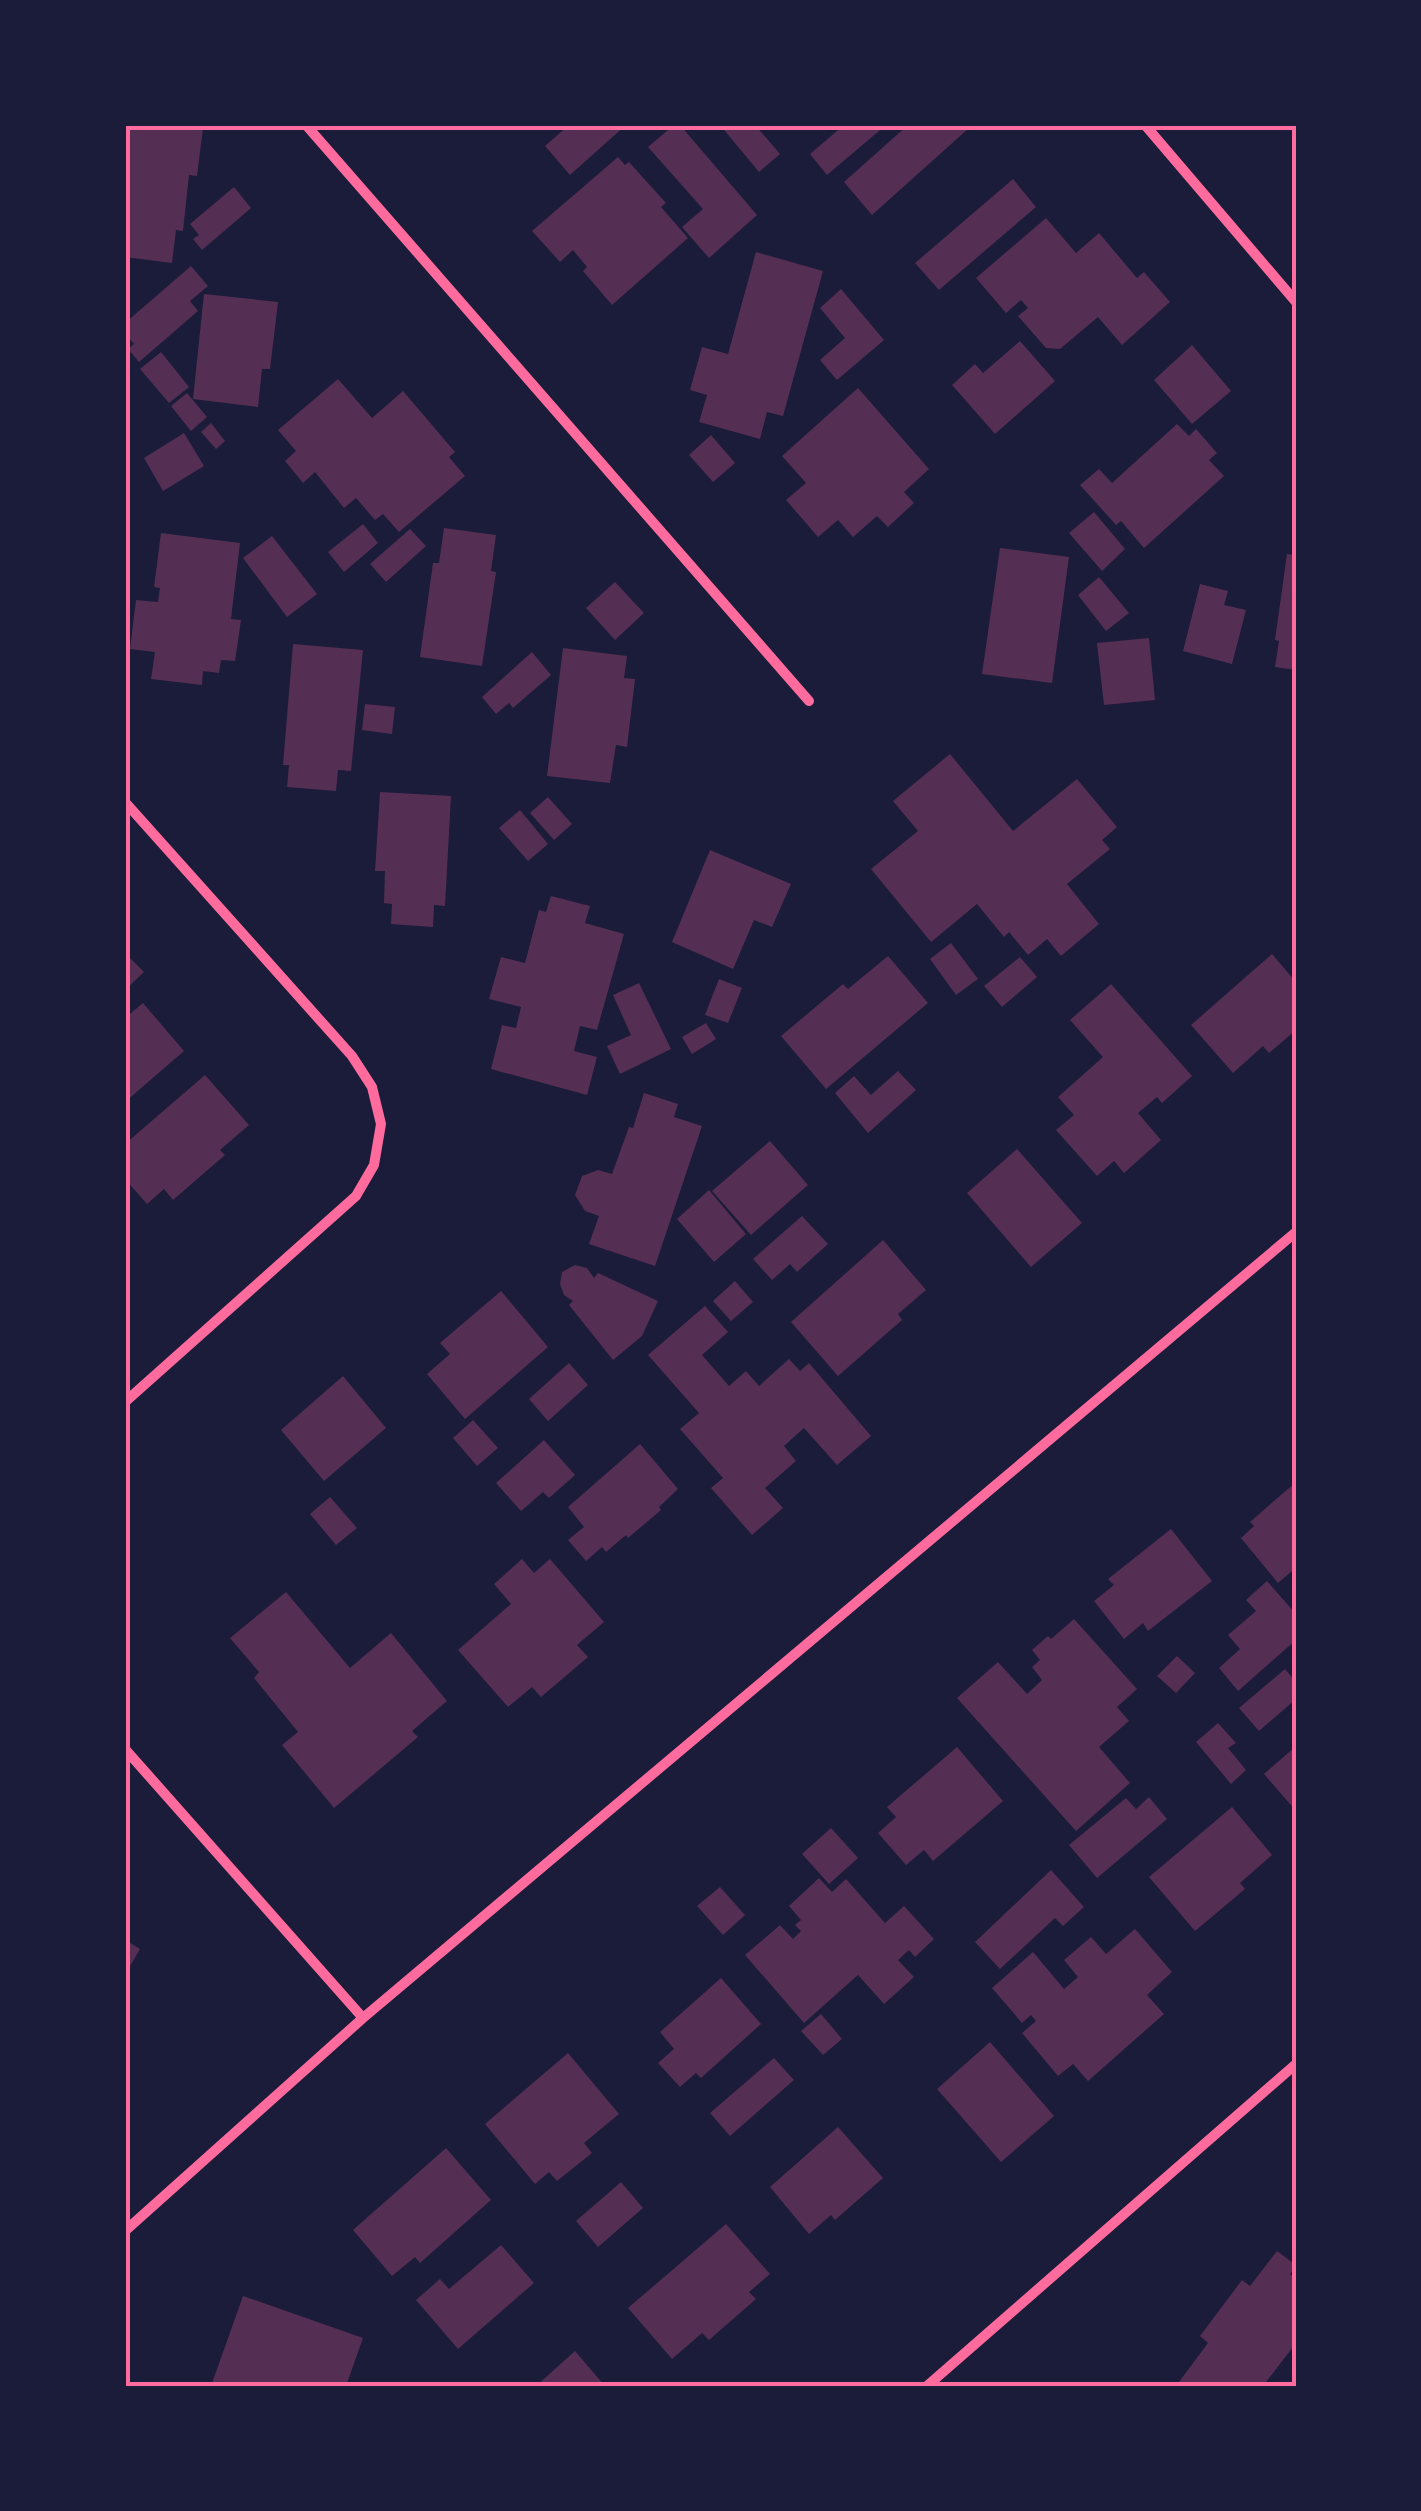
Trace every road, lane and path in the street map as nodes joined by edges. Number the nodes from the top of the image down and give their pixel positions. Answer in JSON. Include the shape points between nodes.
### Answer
{"nodes":[{"id":1,"x":306,"y":125,"type":"edge"},
{"id":2,"x":1145,"y":125,"type":"edge"},
{"id":3,"x":1296,"y":302,"type":"edge"},
{"id":4,"x":809,"y":701,"type":"dead end"},
{"id":5,"x":125,"y":802,"type":"edge"},
{"id":6,"x":1296,"y":1232,"type":"edge"},
{"id":7,"x":125,"y":1402,"type":"edge"},
{"id":8,"x":125,"y":1750,"type":"edge"},
{"id":9,"x":363,"y":2018,"type":"junction"},
{"id":10,"x":1296,"y":2064,"type":"edge"},
{"id":11,"x":125,"y":2232,"type":"edge"},
{"id":12,"x":926,"y":2386,"type":"edge"}],
"edges":[{"from":1,"to":4,"type":"street"},
{"from":2,"to":3,"type":"street"},
{"from":5,"to":7,"type":"street","via":[[352,1056],[372,1087],[381,1124],[374,1165],[356,1196]]},
{"from":6,"to":9,"type":"street"},
{"from":8,"to":9,"type":"street"},
{"from":9,"to":11,"type":"street"},
{"from":10,"to":12,"type":"street"}]}
